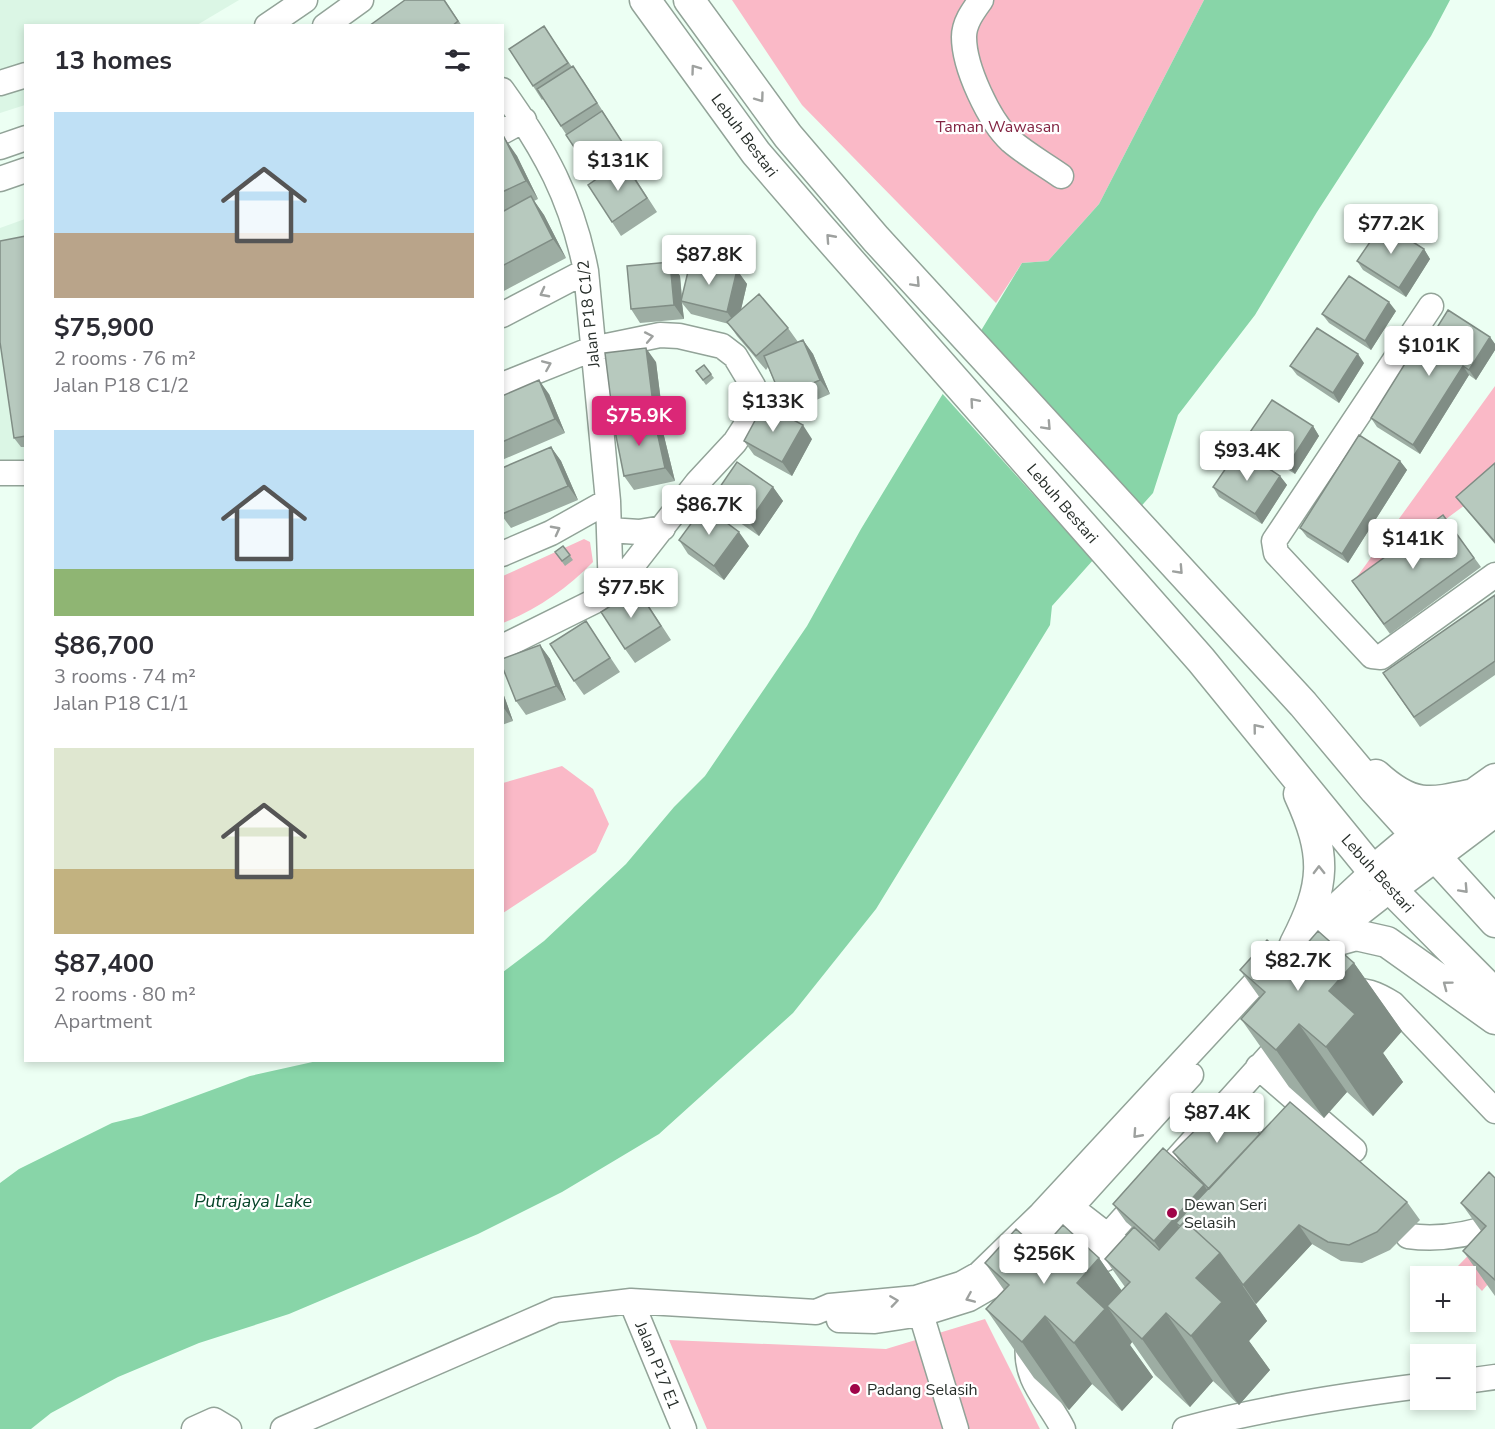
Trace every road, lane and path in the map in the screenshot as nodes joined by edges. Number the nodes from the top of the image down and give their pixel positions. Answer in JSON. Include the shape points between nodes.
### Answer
{"nodes":[{"id":1,"x":304,"y":0,"type":"edge"},
{"id":2,"x":361,"y":0,"type":"edge"},
{"id":3,"x":645,"y":0,"type":"edge"},
{"id":4,"x":689,"y":0,"type":"edge"},
{"id":5,"x":981,"y":0,"type":"edge"},
{"id":6,"x":270,"y":24,"type":"edge"},
{"id":7,"x":328,"y":24,"type":"edge"},
{"id":8,"x":24,"y":76,"type":"edge"},
{"id":9,"x":0,"y":83,"type":"edge"},
{"id":10,"x":504,"y":93,"type":"edge"},
{"id":11,"x":524,"y":120,"type":"junction"},
{"id":12,"x":504,"y":131,"type":"edge"},
{"id":13,"x":24,"y":139,"type":"edge"},
{"id":14,"x":0,"y":147,"type":"edge"},
{"id":15,"x":24,"y":171,"type":"edge"},
{"id":16,"x":1060,"y":176,"type":"dead end"},
{"id":17,"x":0,"y":179,"type":"edge"},
{"id":18,"x":586,"y":271,"type":"junction"},
{"id":19,"x":1431,"y":306,"type":"dead end"},
{"id":20,"x":504,"y":314,"type":"edge"},
{"id":21,"x":592,"y":349,"type":"junction"},
{"id":22,"x":504,"y":384,"type":"edge"},
{"id":23,"x":0,"y":473,"type":"edge"},
{"id":24,"x":24,"y":473,"type":"edge"},
{"id":25,"x":608,"y":501,"type":"junction"},
{"id":26,"x":663,"y":528,"type":"junction"},
{"id":27,"x":609,"y":530,"type":"junction"},
{"id":28,"x":504,"y":553,"type":"edge"},
{"id":29,"x":1495,"y":574,"type":"edge"},
{"id":30,"x":611,"y":593,"type":"junction"},
{"id":31,"x":504,"y":646,"type":"edge"},
{"id":32,"x":1303,"y":704,"type":"junction"},
{"id":33,"x":1283,"y":760,"type":"junction"},
{"id":34,"x":1488,"y":795,"type":"edge"},
{"id":35,"x":1424,"y":846,"type":"junction"},
{"id":36,"x":1382,"y":881,"type":"junction"},
{"id":37,"x":1495,"y":922,"type":"edge"},
{"id":38,"x":1307,"y":944,"type":"junction"},
{"id":39,"x":1495,"y":994,"type":"edge"},
{"id":40,"x":1495,"y":1019,"type":"edge"},
{"id":41,"x":1258,"y":1067,"type":"junction"},
{"id":42,"x":1495,"y":1111,"type":"edge"},
{"id":43,"x":1354,"y":1150,"type":"dead end"},
{"id":44,"x":1093,"y":1183,"type":"junction"},
{"id":45,"x":1059,"y":1208,"type":"junction"},
{"id":46,"x":1495,"y":1225,"type":"edge"},
{"id":47,"x":1408,"y":1236,"type":"dead end"},
{"id":48,"x":1095,"y":1238,"type":"junction"},
{"id":49,"x":1040,"y":1245,"type":"junction"},
{"id":50,"x":1128,"y":1265,"type":"edge"},
{"id":51,"x":1061,"y":1293,"type":"edge"},
{"id":52,"x":631,"y":1301,"type":"junction"},
{"id":53,"x":816,"y":1312,"type":"junction"},
{"id":54,"x":921,"y":1314,"type":"junction"},
{"id":55,"x":1041,"y":1320,"type":"edge"},
{"id":56,"x":1495,"y":1377,"type":"edge"},
{"id":57,"x":1476,"y":1380,"type":"edge"},
{"id":58,"x":1410,"y":1387,"type":"edge"},
{"id":59,"x":194,"y":1429,"type":"edge"},
{"id":60,"x":229,"y":1429,"type":"edge"},
{"id":61,"x":283,"y":1429,"type":"edge"},
{"id":62,"x":684,"y":1429,"type":"edge"},
{"id":63,"x":956,"y":1429,"type":"edge"},
{"id":64,"x":1063,"y":1429,"type":"edge"},
{"id":65,"x":1185,"y":1429,"type":"edge"}],
"edges":[{"from":1,"to":6,"type":"street"},
{"from":2,"to":7,"type":"street"},
{"from":33,"to":3,"type":"main road","name":"Lebuh Bestari","one_way":true,"via":[[1179,635],[756,153]]},
{"from":4,"to":32,"type":"main road","name":"Lebuh Bestari","one_way":true,"via":[[788,136],[876,239]]},
{"from":5,"to":16,"type":"street","via":[[969,17],[964,36],[977,88],[1010,140]]},
{"from":8,"to":9,"type":"street"},
{"from":10,"to":11,"type":"street","name":"Jalan P18 C1/2"},
{"from":11,"to":12,"type":"street"},
{"from":11,"to":18,"type":"street","name":"Jalan P18 C1/2","via":[[570,207]]},
{"from":13,"to":14,"type":"street"},
{"from":15,"to":17,"type":"street"},
{"from":18,"to":20,"type":"street","one_way":true},
{"from":18,"to":21,"type":"street","name":"Jalan P18 C1/2"},
{"from":19,"to":29,"type":"street","via":[[1274,542],[1276,553],[1372,656],[1381,657]]},
{"from":22,"to":21,"type":"street","one_way":true},
{"from":21,"to":25,"type":"street","name":"Jalan P18 C1/2"},
{"from":21,"to":26,"type":"street","one_way":true,"via":[[660,335],[699,338],[722,346],[735,356],[753,386],[756,401],[748,422]]},
{"from":23,"to":24,"type":"street"},
{"from":25,"to":27,"type":"street","name":"Jalan P18 C1/2"},
{"from":28,"to":25,"type":"street","one_way":true,"via":[[551,533]]},
{"from":26,"to":27,"type":"street","via":[[639,532]]},
{"from":26,"to":30,"type":"street"},
{"from":27,"to":30,"type":"street","name":"Jalan P18 C1/2"},
{"from":30,"to":31,"type":"street"},
{"from":32,"to":34,"type":"main road","via":[[1392,790],[1423,803]]},
{"from":32,"to":35,"type":"main road","name":"Lebuh Bestari"},
{"from":33,"to":36,"type":"main road","name":"Lebuh Bestari"},
{"from":38,"to":33,"type":"main road","one_way":true,"via":[[1320,882],[1319,850],[1311,820]]},
{"from":34,"to":35,"type":"main road"},
{"from":35,"to":36,"type":"main road"},
{"from":35,"to":37,"type":"main road","name":"Lebuh Bestari","one_way":true},
{"from":36,"to":38,"type":"street"},
{"from":36,"to":39,"type":"main road","name":"Lebuh Bestari"},
{"from":40,"to":38,"type":"main road","one_way":true,"via":[[1387,942],[1356,935]]},
{"from":38,"to":44,"type":"street","one_way":true},
{"from":38,"to":45,"type":"street","via":[[1234,1004]]},
{"from":41,"to":42,"type":"street","via":[[1335,994],[1356,990],[1375,993],[1393,1004]]},
{"from":41,"to":43,"type":"street"},
{"from":41,"to":48,"type":"street"},
{"from":44,"to":45,"type":"street"},
{"from":44,"to":48,"type":"street","via":[[1090,1206]]},
{"from":45,"to":48,"type":"street"},
{"from":45,"to":49,"type":"street"},
{"from":53,"to":45,"type":"street","one_way":true,"via":[[830,1306],[916,1298],[961,1284],[979,1274]]},
{"from":46,"to":47,"type":"street","via":[[1471,1234],[1431,1239]]},
{"from":48,"to":49,"type":"street"},
{"from":48,"to":50,"type":"street"},
{"from":48,"to":51,"type":"street"},
{"from":49,"to":54,"type":"street","one_way":true,"via":[[992,1288]]},
{"from":52,"to":53,"type":"street"},
{"from":52,"to":61,"type":"street","via":[[556,1310]]},
{"from":52,"to":62,"type":"street","name":"Jalan P17 E1"},
{"from":53,"to":54,"type":"street","via":[[832,1320],[874,1321]]},
{"from":54,"to":63,"type":"street"},
{"from":55,"to":64,"type":"street","via":[[1028,1339],[1029,1361],[1035,1388],[1053,1409]]},
{"from":56,"to":57,"type":"street"},
{"from":58,"to":65,"type":"street","via":[[1247,1413]]},
{"from":59,"to":60,"type":"street","via":[[214,1420]]}]}
